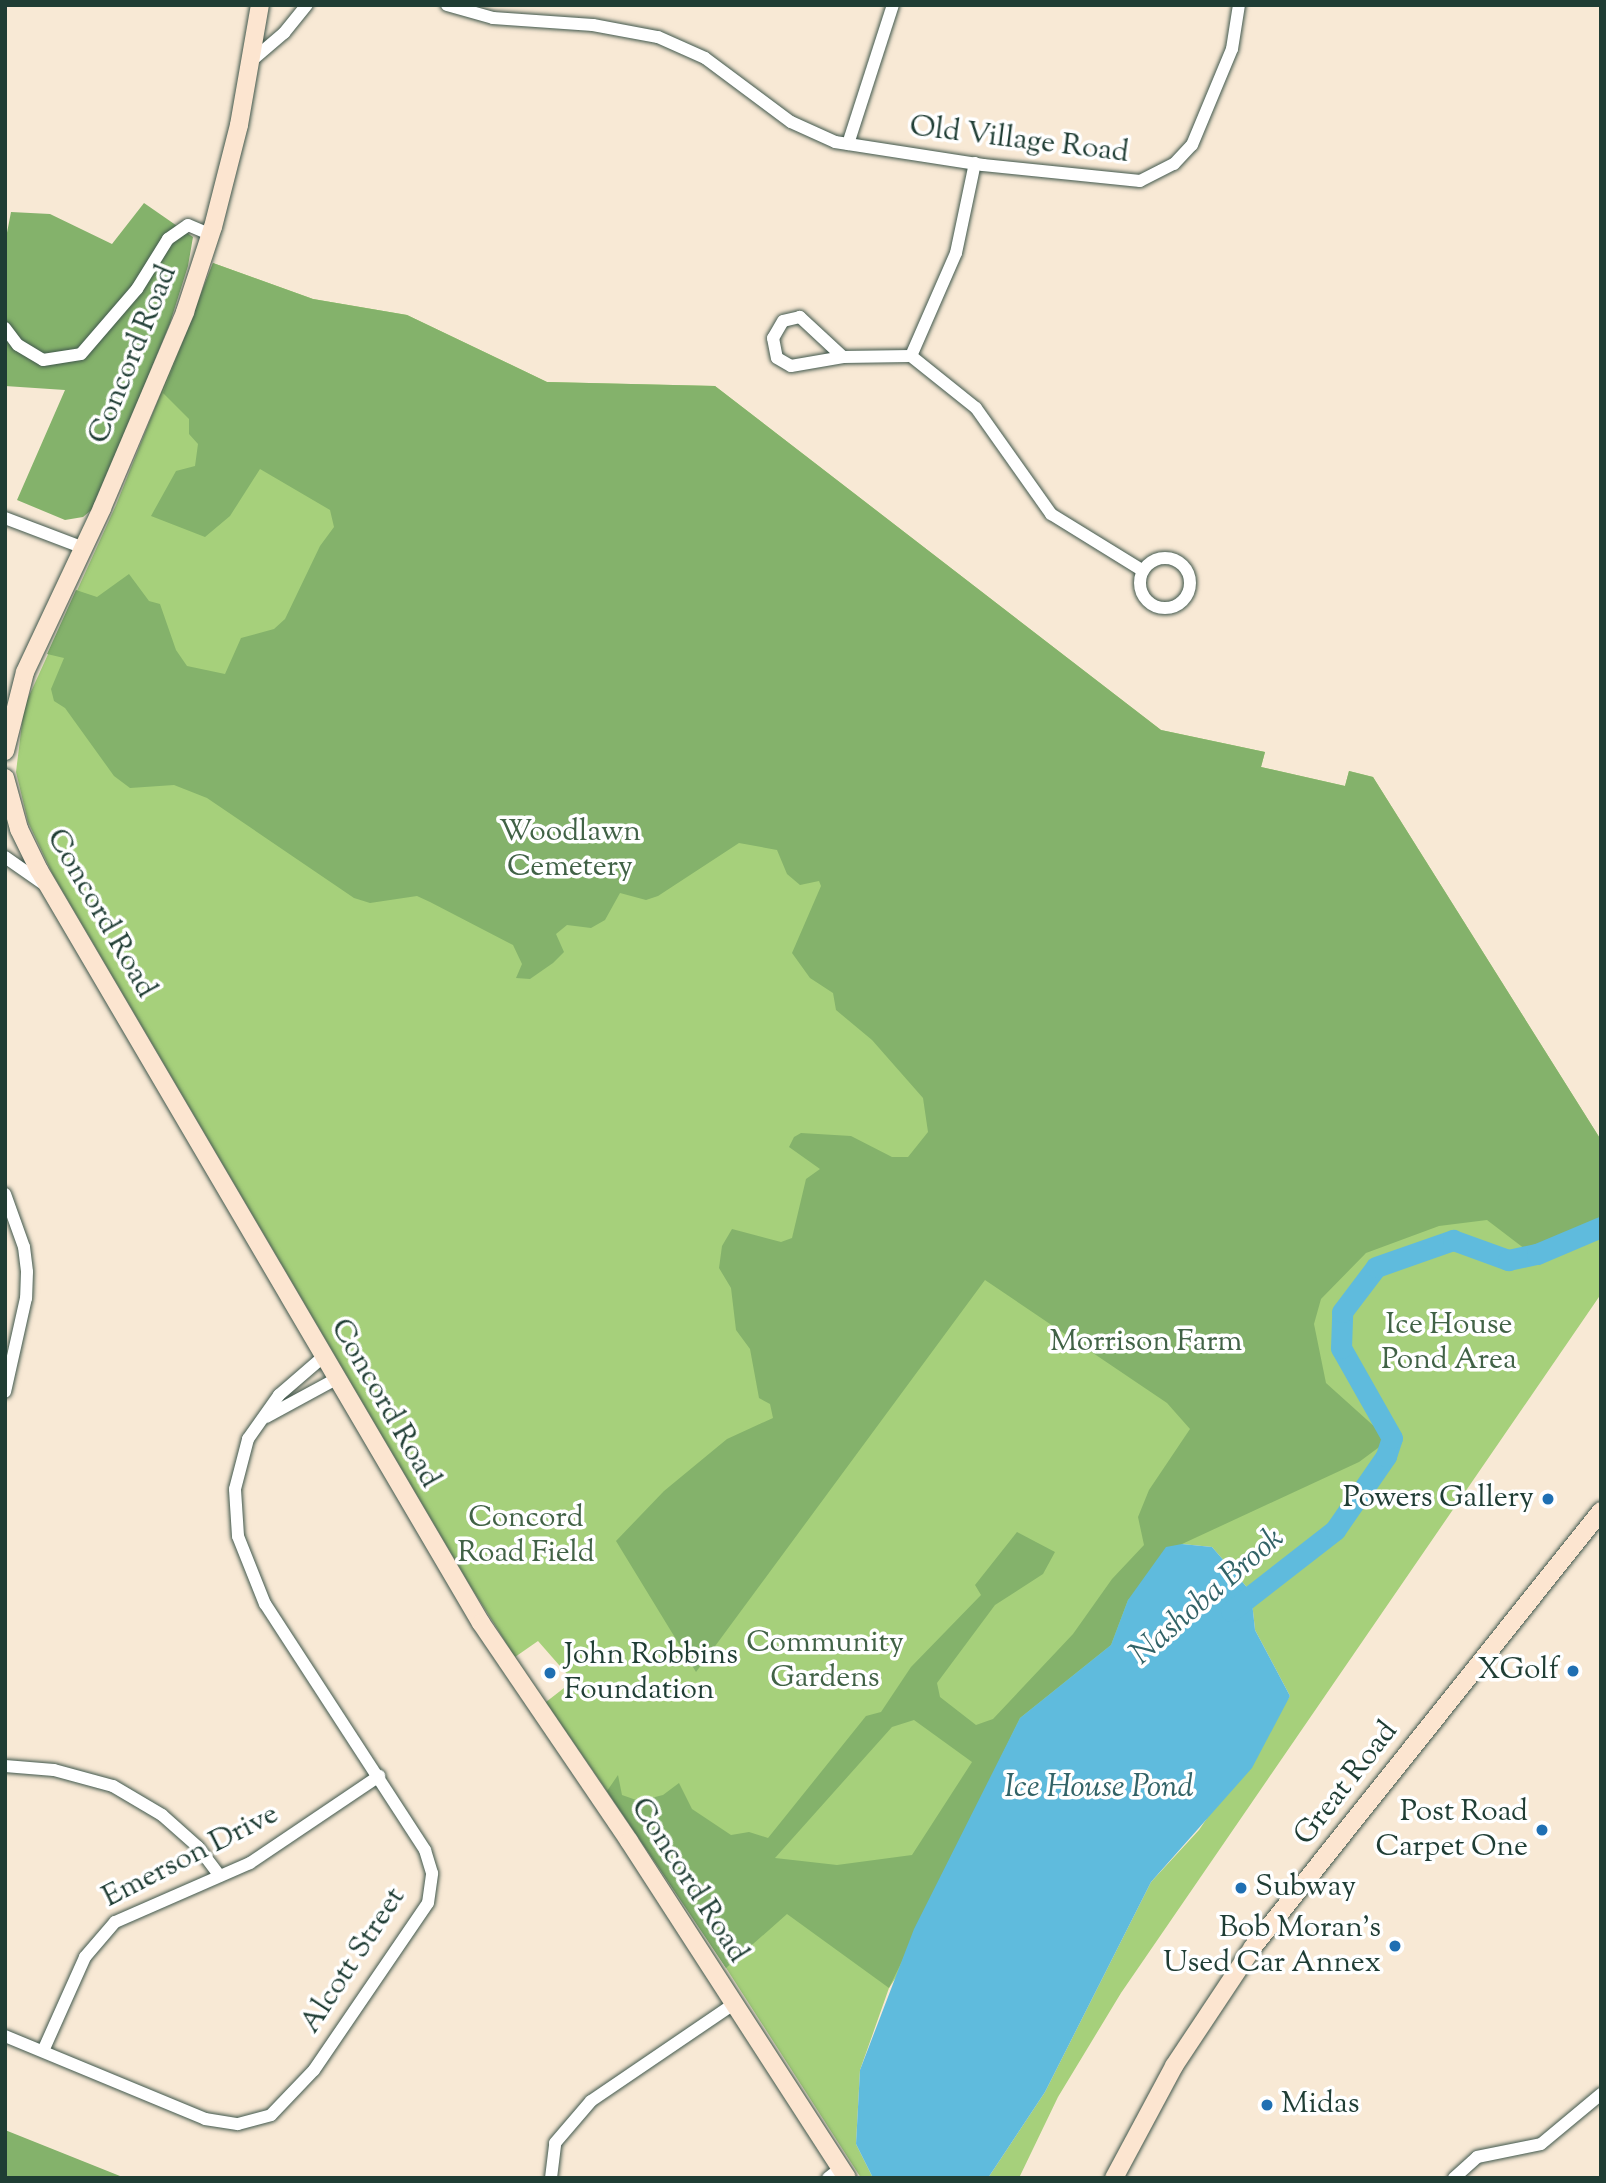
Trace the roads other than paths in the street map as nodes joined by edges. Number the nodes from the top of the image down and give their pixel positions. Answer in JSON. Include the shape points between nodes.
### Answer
{"nodes":[{"id":1,"x":260,"y":5,"type":"edge"},
{"id":2,"x":307,"y":5,"type":"edge"},
{"id":3,"x":447,"y":5,"type":"edge"},
{"id":4,"x":893,"y":5,"type":"edge"},
{"id":5,"x":1239,"y":5,"type":"edge"},
{"id":6,"x":250,"y":62,"type":"junction"},
{"id":7,"x":848,"y":144,"type":"junction"},
{"id":8,"x":975,"y":163,"type":"junction"},
{"id":9,"x":211,"y":234,"type":"junction"},
{"id":10,"x":5,"y":328,"type":"edge"},
{"id":11,"x":911,"y":356,"type":"junction"},
{"id":12,"x":844,"y":358,"type":"junction"},
{"id":13,"x":5,"y":518,"type":"edge"},
{"id":14,"x":84,"y":548,"type":"junction"},
{"id":15,"x":1140,"y":569,"type":"junction"},
{"id":16,"x":10,"y":701,"type":"edge"},
{"id":17,"x":5,"y":751,"type":"edge"},
{"id":18,"x":5,"y":778,"type":"edge"},
{"id":19,"x":5,"y":857,"type":"edge"},
{"id":20,"x":51,"y":890,"type":"junction"},
{"id":21,"x":5,"y":1194,"type":"edge"},
{"id":22,"x":323,"y":1357,"type":"junction"},
{"id":23,"x":336,"y":1379,"type":"junction"},
{"id":24,"x":5,"y":1392,"type":"edge"},
{"id":25,"x":257,"y":1424,"type":"junction"},
{"id":26,"x":1601,"y":1511,"type":"edge"},
{"id":27,"x":5,"y":1766,"type":"edge"},
{"id":28,"x":379,"y":1776,"type":"junction"},
{"id":29,"x":220,"y":1876,"type":"junction"},
{"id":30,"x":735,"y":2003,"type":"junction"},
{"id":31,"x":5,"y":2036,"type":"edge"},
{"id":32,"x":43,"y":2051,"type":"junction"},
{"id":33,"x":1601,"y":2094,"type":"edge"},
{"id":34,"x":838,"y":2174,"type":"edge"},
{"id":35,"x":551,"y":2178,"type":"edge"},
{"id":36,"x":1114,"y":2178,"type":"edge"},
{"id":37,"x":1454,"y":2178,"type":"edge"}],
"edges":[{"from":1,"to":6,"type":"street","name":"Concord Road"},
{"from":2,"to":6,"type":"street","via":[[284,33]]},
{"from":3,"to":7,"type":"street","name":"Old Village Road","via":[[493,18],[593,25],[658,37],[705,58],[791,122]]},
{"from":4,"to":7,"type":"street"},
{"from":5,"to":8,"type":"street","name":"Old Village Road","via":[[1232,49],[1192,145],[1174,164],[1140,181]]},
{"from":6,"to":9,"type":"street","name":"Concord Road"},
{"from":7,"to":8,"type":"street","name":"Old Village Road"},
{"from":8,"to":11,"type":"street","via":[[956,253]]},
{"from":9,"to":10,"type":"street","via":[[188,225],[169,239],[137,289],[81,354],[43,360],[18,345]]},
{"from":9,"to":14,"type":"street","name":"Concord Road","via":[[174,337]]},
{"from":11,"to":12,"type":"street"},
{"from":11,"to":15,"type":"street","via":[[976,408],[1058,519]]},
{"from":12,"to":12,"type":"street","via":[[800,317],[783,321],[773,338],[777,358],[791,366]]},
{"from":13,"to":14,"type":"street"},
{"from":14,"to":16,"type":"street","name":"Concord Road"},
{"from":15,"to":15,"type":"street","via":[[1159,559],[1181,566],[1190,580],[1188,597],[1174,607],[1161,607],[1141,588]]},
{"from":16,"to":17,"type":"street","name":"Concord Road"},
{"from":18,"to":20,"type":"street","name":"Concord Road","via":[[19,829]]},
{"from":19,"to":20,"type":"street"},
{"from":20,"to":22,"type":"street","name":"Concord Road"},
{"from":21,"to":24,"type":"street","via":[[21,1237],[27,1272],[26,1298]]},
{"from":22,"to":23,"type":"street","name":"Concord Road"},
{"from":22,"to":25,"type":"street","name":"Alcott Street","via":[[287,1387]]},
{"from":23,"to":25,"type":"street","name":"Alcott Street","via":[[284,1404]]},
{"from":23,"to":30,"type":"street","name":"Concord Road","via":[[481,1623]]},
{"from":25,"to":28,"type":"street","name":"Alcott Street","via":[[242,1453],[235,1489],[244,1559],[278,1626]]},
{"from":26,"to":36,"type":"street","name":"Great Road","via":[[1253,1947],[1174,2066]]},
{"from":27,"to":29,"type":"street","via":[[54,1770],[113,1786],[162,1815],[198,1847]]},
{"from":28,"to":29,"type":"street","name":"Emerson Drive","via":[[285,1842]]},
{"from":28,"to":32,"type":"street","name":"Alcott Street","via":[[425,1850],[432,1873],[429,1897],[285,2105],[256,2119],[223,2124]]},
{"from":29,"to":32,"type":"street","name":"Emerson Drive","via":[[132,1911],[101,1935],[85,1957]]},
{"from":30,"to":34,"type":"street","name":"Concord Road"},
{"from":30,"to":35,"type":"street","via":[[591,2101],[555,2143]]},
{"from":31,"to":32,"type":"street","name":"Alcott Street"},
{"from":33,"to":37,"type":"street","via":[[1541,2144],[1477,2157]]}]}
